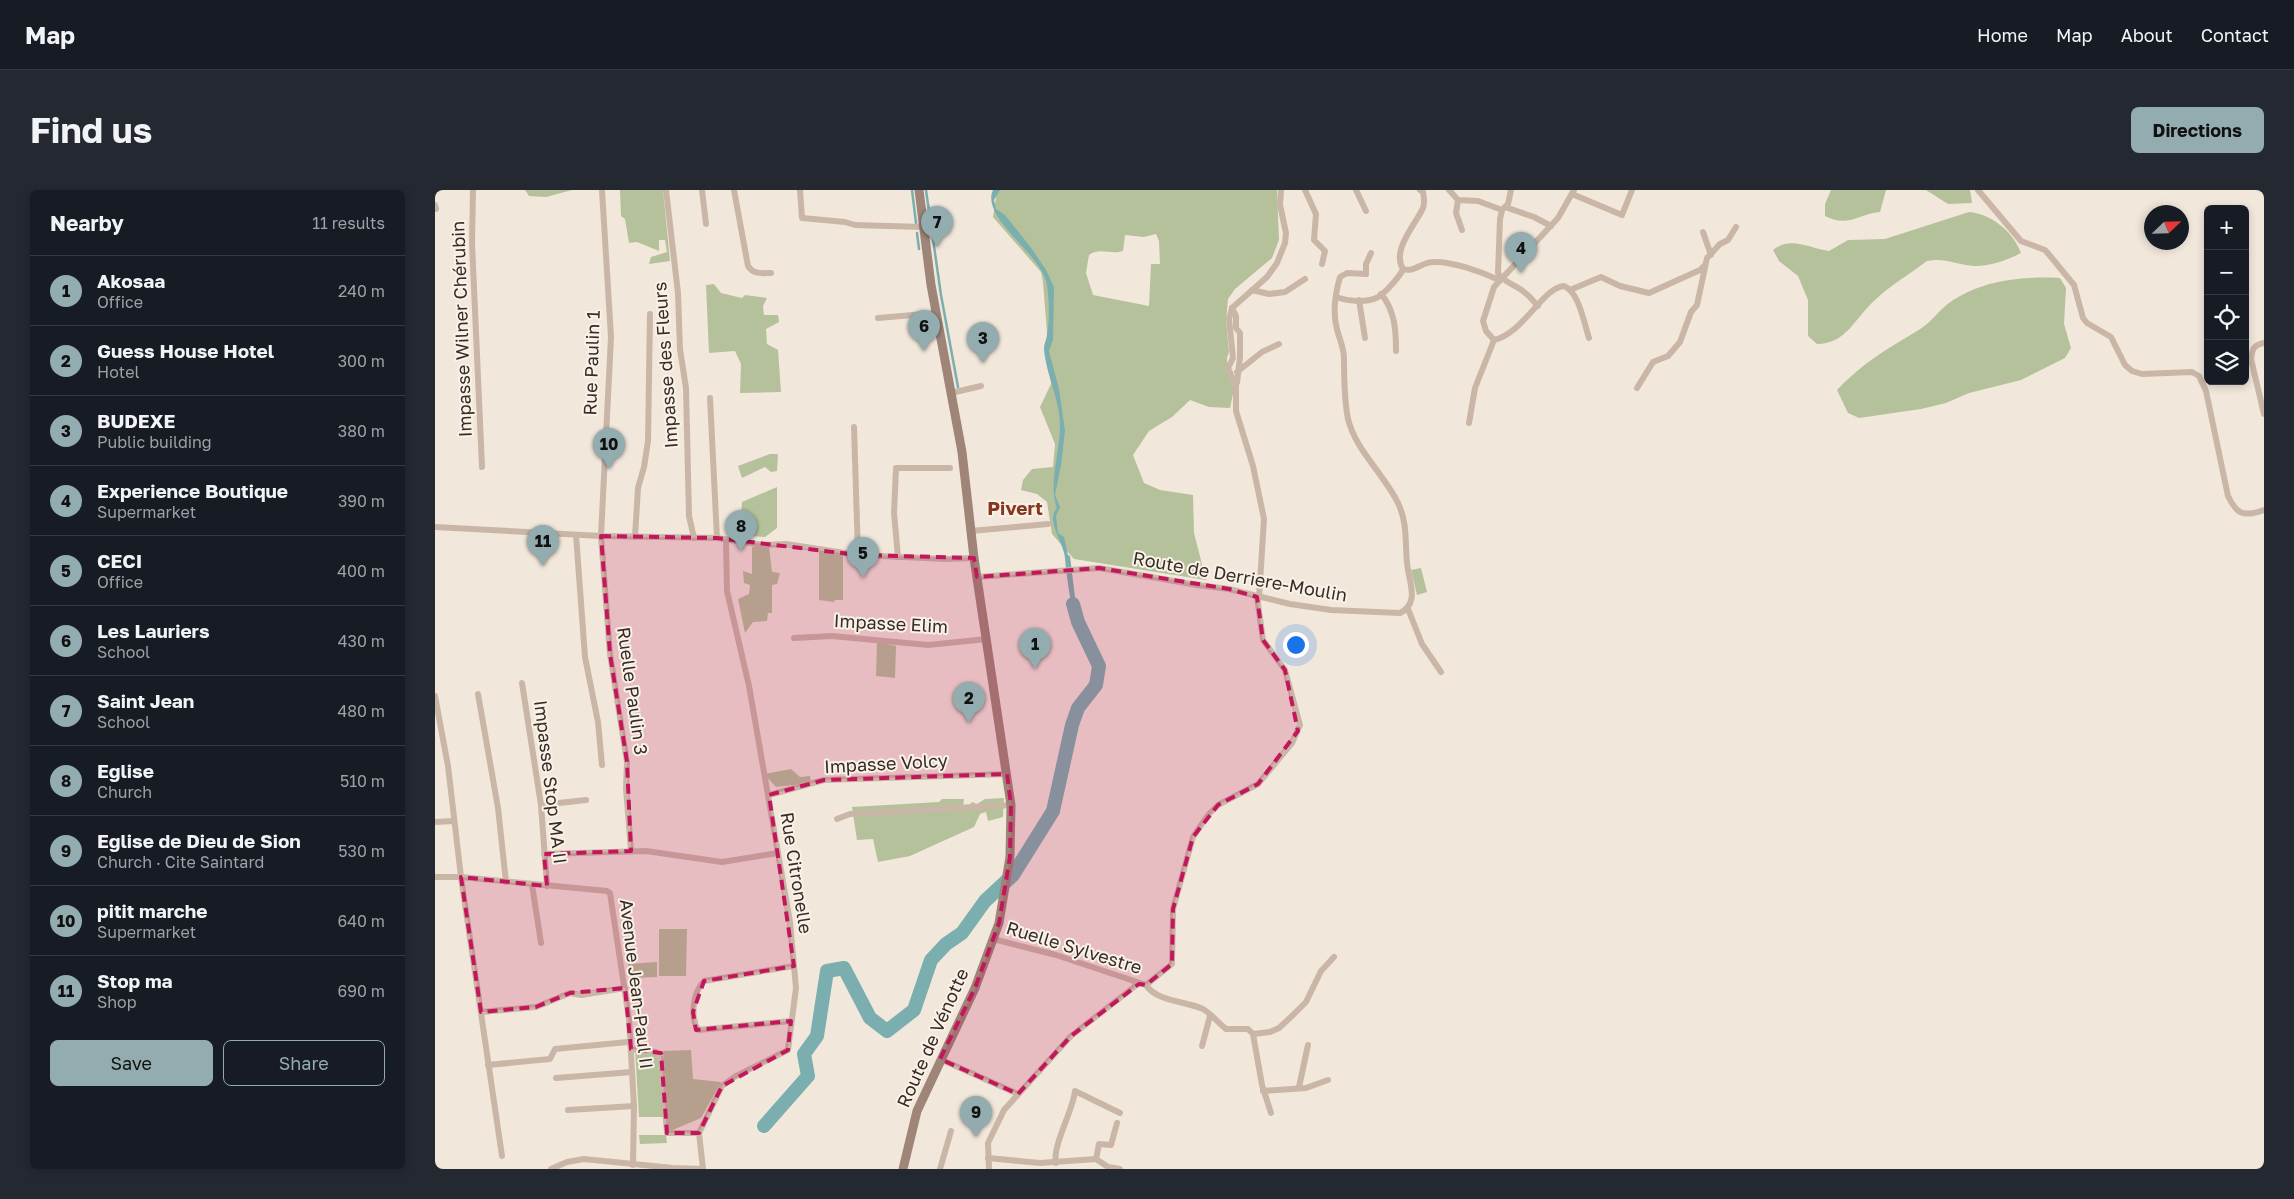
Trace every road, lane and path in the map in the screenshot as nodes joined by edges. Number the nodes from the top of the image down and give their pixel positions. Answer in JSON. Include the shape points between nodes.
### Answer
{"nodes":[{"id":1,"x":473,"y":190,"type":"edge"},
{"id":2,"x":602,"y":190,"type":"edge"},
{"id":3,"x":666,"y":190,"type":"edge"},
{"id":4,"x":702,"y":190,"type":"edge"},
{"id":5,"x":734,"y":190,"type":"edge"},
{"id":6,"x":800,"y":190,"type":"edge"},
{"id":7,"x":919,"y":190,"type":"edge"},
{"id":8,"x":1281,"y":190,"type":"edge"},
{"id":9,"x":1305,"y":190,"type":"edge"},
{"id":10,"x":1356,"y":190,"type":"edge"},
{"id":11,"x":1420,"y":190,"type":"edge"},
{"id":12,"x":1449,"y":190,"type":"edge"},
{"id":13,"x":1511,"y":190,"type":"edge"},
{"id":14,"x":1632,"y":190,"type":"edge"},
{"id":15,"x":1978,"y":190,"type":"edge"},
{"id":16,"x":1573,"y":192,"type":"edge"},
{"id":17,"x":1457,"y":200,"type":"junction"},
{"id":18,"x":435,"y":205,"type":"edge"},
{"id":19,"x":436,"y":209,"type":"edge"},
{"id":20,"x":1503,"y":209,"type":"junction"},
{"id":21,"x":1366,"y":211,"type":"dead end"},
{"id":22,"x":706,"y":224,"type":"dead end"},
{"id":23,"x":1551,"y":226,"type":"junction"},
{"id":24,"x":1736,"y":226,"type":"dead end"},
{"id":25,"x":923,"y":227,"type":"junction"},
{"id":26,"x":1462,"y":230,"type":"dead end"},
{"id":27,"x":1703,"y":232,"type":"dead end"},
{"id":28,"x":1371,"y":253,"type":"dead end"},
{"id":29,"x":1711,"y":255,"type":"junction"},
{"id":30,"x":1322,"y":264,"type":"dead end"},
{"id":31,"x":1705,"y":265,"type":"junction"},
{"id":32,"x":1403,"y":269,"type":"junction"},
{"id":33,"x":771,"y":273,"type":"dead end"},
{"id":34,"x":1305,"y":279,"type":"dead end"},
{"id":35,"x":1500,"y":279,"type":"junction"},
{"id":36,"x":1252,"y":290,"type":"junction"},
{"id":37,"x":1570,"y":290,"type":"junction"},
{"id":38,"x":1381,"y":294,"type":"junction"},
{"id":39,"x":1336,"y":297,"type":"junction"},
{"id":40,"x":1359,"y":300,"type":"junction"},
{"id":41,"x":1538,"y":306,"type":"junction"},
{"id":42,"x":1232,"y":308,"type":"junction"},
{"id":43,"x":936,"y":313,"type":"junction"},
{"id":44,"x":649,"y":314,"type":"dead end"},
{"id":45,"x":878,"y":318,"type":"dead end"},
{"id":46,"x":1365,"y":338,"type":"dead end"},
{"id":47,"x":1589,"y":338,"type":"dead end"},
{"id":48,"x":1495,"y":340,"type":"junction"},
{"id":49,"x":2264,"y":343,"type":"edge"},
{"id":50,"x":1279,"y":344,"type":"dead end"},
{"id":51,"x":1396,"y":352,"type":"dead end"},
{"id":52,"x":1237,"y":373,"type":"junction"},
{"id":53,"x":981,"y":386,"type":"dead end"},
{"id":54,"x":1236,"y":387,"type":"junction"},
{"id":55,"x":1637,"y":388,"type":"dead end"},
{"id":56,"x":951,"y":393,"type":"junction"},
{"id":57,"x":710,"y":398,"type":"dead end"},
{"id":58,"x":2264,"y":414,"type":"edge"},
{"id":59,"x":1469,"y":423,"type":"dead end"},
{"id":60,"x":854,"y":427,"type":"dead end"},
{"id":61,"x":482,"y":467,"type":"dead end"},
{"id":62,"x":950,"y":468,"type":"dead end"},
{"id":63,"x":2264,"y":510,"type":"edge"},
{"id":64,"x":1047,"y":524,"type":"dead end"},
{"id":65,"x":435,"y":527,"type":"edge"},
{"id":66,"x":971,"y":531,"type":"junction"},
{"id":67,"x":576,"y":535,"type":"junction"},
{"id":68,"x":601,"y":536,"type":"junction"},
{"id":69,"x":635,"y":537,"type":"junction"},
{"id":70,"x":694,"y":538,"type":"junction"},
{"id":71,"x":717,"y":538,"type":"junction"},
{"id":72,"x":726,"y":541,"type":"junction"},
{"id":73,"x":858,"y":555,"type":"junction"},
{"id":74,"x":898,"y":556,"type":"junction"},
{"id":75,"x":974,"y":558,"type":"junction"},
{"id":76,"x":977,"y":577,"type":"junction"},
{"id":77,"x":1258,"y":597,"type":"junction"},
{"id":78,"x":1408,"y":610,"type":"junction"},
{"id":79,"x":794,"y":638,"type":"dead end"},
{"id":80,"x":987,"y":639,"type":"junction"},
{"id":81,"x":1441,"y":672,"type":"dead end"},
{"id":82,"x":522,"y":683,"type":"dead end"},
{"id":83,"x":478,"y":694,"type":"dead end"},
{"id":84,"x":435,"y":699,"type":"edge"},
{"id":85,"x":603,"y":765,"type":"dead end"},
{"id":86,"x":1007,"y":774,"type":"junction"},
{"id":87,"x":769,"y":795,"type":"junction"},
{"id":88,"x":586,"y":800,"type":"dead end"},
{"id":89,"x":541,"y":805,"type":"junction"},
{"id":90,"x":1011,"y":805,"type":"junction"},
{"id":91,"x":837,"y":819,"type":"dead end"},
{"id":92,"x":454,"y":821,"type":"junction"},
{"id":93,"x":435,"y":822,"type":"edge"},
{"id":94,"x":631,"y":851,"type":"junction"},
{"id":95,"x":779,"y":853,"type":"junction"},
{"id":96,"x":544,"y":854,"type":"junction"},
{"id":97,"x":435,"y":877,"type":"edge"},
{"id":98,"x":461,"y":877,"type":"junction"},
{"id":99,"x":506,"y":882,"type":"junction"},
{"id":100,"x":532,"y":884,"type":"junction"},
{"id":101,"x":547,"y":886,"type":"junction"},
{"id":102,"x":993,"y":939,"type":"junction"},
{"id":103,"x":541,"y":943,"type":"dead end"},
{"id":104,"x":1335,"y":957,"type":"dead end"},
{"id":105,"x":794,"y":966,"type":"junction"},
{"id":106,"x":1136,"y":983,"type":"junction"},
{"id":107,"x":1146,"y":985,"type":"junction"},
{"id":108,"x":625,"y":988,"type":"junction"},
{"id":109,"x":481,"y":1012,"type":"junction"},
{"id":110,"x":1210,"y":1016,"type":"junction"},
{"id":111,"x":791,"y":1021,"type":"junction"},
{"id":112,"x":1253,"y":1034,"type":"junction"},
{"id":113,"x":628,"y":1042,"type":"junction"},
{"id":114,"x":1308,"y":1045,"type":"dead end"},
{"id":115,"x":1202,"y":1046,"type":"dead end"},
{"id":116,"x":631,"y":1049,"type":"junction"},
{"id":117,"x":940,"y":1059,"type":"junction"},
{"id":118,"x":489,"y":1064,"type":"junction"},
{"id":119,"x":632,"y":1072,"type":"junction"},
{"id":120,"x":556,"y":1078,"type":"dead end"},
{"id":121,"x":1328,"y":1080,"type":"dead end"},
{"id":122,"x":1299,"y":1087,"type":"junction"},
{"id":123,"x":1263,"y":1091,"type":"junction"},
{"id":124,"x":1018,"y":1094,"type":"junction"},
{"id":125,"x":634,"y":1106,"type":"junction"},
{"id":126,"x":568,"y":1110,"type":"dead end"},
{"id":127,"x":1120,"y":1113,"type":"dead end"},
{"id":128,"x":1271,"y":1113,"type":"dead end"},
{"id":129,"x":1117,"y":1123,"type":"dead end"},
{"id":130,"x":951,"y":1131,"type":"dead end"},
{"id":131,"x":699,"y":1133,"type":"junction"},
{"id":132,"x":502,"y":1156,"type":"dead end"},
{"id":133,"x":988,"y":1158,"type":"junction"},
{"id":134,"x":1096,"y":1160,"type":"junction"},
{"id":135,"x":1056,"y":1163,"type":"junction"},
{"id":136,"x":633,"y":1165,"type":"junction"},
{"id":137,"x":551,"y":1169,"type":"edge"},
{"id":138,"x":673,"y":1169,"type":"edge"},
{"id":139,"x":703,"y":1169,"type":"edge"},
{"id":140,"x":903,"y":1169,"type":"edge"},
{"id":141,"x":940,"y":1169,"type":"edge"},
{"id":142,"x":989,"y":1169,"type":"edge"},
{"id":143,"x":1120,"y":1169,"type":"edge"}],
"edges":[{"from":1,"to":61,"type":"street","name":"Impasse Wilner Chérubin","via":[[471,243]]},
{"from":2,"to":68,"type":"street","name":"Rue Paulin 1","via":[[611,337]]},
{"from":3,"to":70,"type":"street","name":"Impasse des Fleurs","via":[[686,388],[689,516]]},
{"from":4,"to":22,"type":"street"},
{"from":5,"to":33,"type":"street","via":[[748,266],[757,274]]},
{"from":6,"to":25,"type":"street","via":[[802,218],[855,225]]},
{"from":7,"to":25,"type":"street","name":"Route de Vénotte"},
{"from":8,"to":36,"type":"street","via":[[1285,243],[1277,264]]},
{"from":9,"to":30,"type":"street","via":[[1316,214],[1314,240],[1325,251]]},
{"from":10,"to":21,"type":"street"},
{"from":11,"to":32,"type":"street","via":[[1424,208],[1408,234],[1400,256]]},
{"from":12,"to":17,"type":"street"},
{"from":13,"to":20,"type":"street"},
{"from":14,"to":16,"type":"street","via":[[1623,215]]},
{"from":15,"to":63,"type":"street","via":[[2021,240],[2045,250],[2051,257],[2074,286],[2083,318],[2111,337],[2125,365],[2132,371],[2142,374],[2192,372],[2199,376],[2206,391],[2228,496],[2234,508],[2243,514]]},
{"from":16,"to":23,"type":"street"},
{"from":17,"to":20,"type":"street","via":[[1478,201]]},
{"from":17,"to":26,"type":"street","via":[[1455,213]]},
{"from":18,"to":19,"type":"street"},
{"from":20,"to":23,"type":"street","via":[[1534,217]]},
{"from":20,"to":35,"type":"street","via":[[1497,269]]},
{"from":23,"to":35,"type":"street"},
{"from":24,"to":29,"type":"street","via":[[1732,236]]},
{"from":25,"to":43,"type":"street","name":"Route de Vénotte"},
{"from":27,"to":29,"type":"street"},
{"from":28,"to":39,"type":"street","via":[[1366,274],[1347,273],[1340,277]]},
{"from":29,"to":31,"type":"street"},
{"from":31,"to":37,"type":"street","via":[[1649,293],[1619,286],[1601,277]]},
{"from":31,"to":55,"type":"street","via":[[1697,306],[1691,312],[1683,336],[1668,356],[1653,362]]},
{"from":32,"to":35,"type":"street","via":[[1439,262]]},
{"from":32,"to":38,"type":"street"},
{"from":34,"to":36,"type":"street","via":[[1285,292],[1269,294]]},
{"from":35,"to":41,"type":"street","via":[[1525,292]]},
{"from":35,"to":48,"type":"street","via":[[1483,322]]},
{"from":36,"to":42,"type":"street"},
{"from":37,"to":41,"type":"street","via":[[1564,286],[1557,287]]},
{"from":37,"to":47,"type":"street"},
{"from":38,"to":40,"type":"street","via":[[1378,298]]},
{"from":38,"to":51,"type":"street","via":[[1391,312]]},
{"from":39,"to":40,"type":"street"},
{"from":39,"to":78,"type":"street","via":[[1335,316],[1344,358],[1348,418],[1366,456],[1389,487],[1406,522],[1407,565],[1413,600]]},
{"from":40,"to":46,"type":"street"},
{"from":41,"to":48,"type":"street","via":[[1521,326],[1505,338]]},
{"from":42,"to":52,"type":"street","via":[[1240,333]]},
{"from":42,"to":54,"type":"street","via":[[1229,319],[1233,358],[1229,368]]},
{"from":43,"to":45,"type":"street"},
{"from":43,"to":56,"type":"street","name":"Route de Vénotte"},
{"from":44,"to":69,"type":"street","via":[[647,441]]},
{"from":48,"to":59,"type":"street","via":[[1475,388]]},
{"from":49,"to":58,"type":"street","via":[[2251,350],[2251,359]]},
{"from":50,"to":52,"type":"street","via":[[1272,345]]},
{"from":52,"to":54,"type":"street"},
{"from":53,"to":56,"type":"street"},
{"from":54,"to":77,"type":"street","via":[[1235,411],[1253,466],[1263,519]]},
{"from":56,"to":66,"type":"street","name":"Route de Vénotte"},
{"from":57,"to":71,"type":"street"},
{"from":60,"to":73,"type":"street"},
{"from":62,"to":74,"type":"street","via":[[896,468],[894,513]]},
{"from":64,"to":66,"type":"street"},
{"from":65,"to":67,"type":"street"},
{"from":66,"to":75,"type":"street","name":"Route de Vénotte"},
{"from":67,"to":68,"type":"street"},
{"from":67,"to":85,"type":"street","via":[[585,657]]},
{"from":68,"to":69,"type":"street"},
{"from":68,"to":94,"type":"street","name":"Ruelle Paulin 3","via":[[610,654],[627,762]]},
{"from":69,"to":70,"type":"street"},
{"from":70,"to":71,"type":"street"},
{"from":71,"to":72,"type":"street"},
{"from":72,"to":73,"type":"street","via":[[786,544]]},
{"from":72,"to":87,"type":"street","name":"Rue Citronelle","via":[[727,591]]},
{"from":73,"to":74,"type":"street"},
{"from":74,"to":75,"type":"street"},
{"from":75,"to":76,"type":"street","name":"Route de Vénotte"},
{"from":76,"to":77,"type":"street","name":"Route de Derriere-Moulin","via":[[1099,568],[1229,589]]},
{"from":76,"to":80,"type":"street","name":"Route de Vénotte"},
{"from":77,"to":78,"type":"street","name":"Route de Derriere-Moulin","via":[[1331,610],[1400,613]]},
{"from":77,"to":107,"type":"street","via":[[1263,640],[1285,670],[1300,725],[1292,743],[1258,784],[1218,805],[1193,837],[1173,909],[1172,964]]},
{"from":78,"to":81,"type":"street","via":[[1422,644]]},
{"from":79,"to":80,"type":"street","name":"Impasse Elim","via":[[833,636],[928,645]]},
{"from":80,"to":86,"type":"street","name":"Route de Vénotte"},
{"from":82,"to":89,"type":"street","name":"Impasse Stop MA II"},
{"from":83,"to":99,"type":"street","via":[[498,808]]},
{"from":84,"to":92,"type":"street","via":[[448,766]]},
{"from":86,"to":87,"type":"street","name":"Impasse Volcy","via":[[824,780]]},
{"from":86,"to":90,"type":"street","name":"Route de Vénotte"},
{"from":87,"to":95,"type":"street","name":"Rue Citronelle"},
{"from":88,"to":89,"type":"street"},
{"from":89,"to":96,"type":"street","name":"Impasse Stop MA II"},
{"from":90,"to":91,"type":"street","via":[[850,814]]},
{"from":90,"to":102,"type":"street","name":"Route de Vénotte","via":[[1010,857],[1002,909]]},
{"from":92,"to":93,"type":"street"},
{"from":92,"to":98,"type":"street"},
{"from":94,"to":95,"type":"street","via":[[646,850],[722,862]]},
{"from":94,"to":96,"type":"street"},
{"from":95,"to":105,"type":"street","name":"Rue Citronelle"},
{"from":96,"to":101,"type":"street","name":"Impasse Stop MA II"},
{"from":97,"to":98,"type":"street","name":"Avenue Jean-Paul II"},
{"from":98,"to":99,"type":"street","name":"Avenue Jean-Paul II"},
{"from":98,"to":109,"type":"street"},
{"from":99,"to":100,"type":"street","name":"Avenue Jean-Paul II"},
{"from":100,"to":101,"type":"street","name":"Avenue Jean-Paul II"},
{"from":100,"to":103,"type":"street"},
{"from":101,"to":108,"type":"street","name":"Avenue Jean-Paul II","via":[[610,893]]},
{"from":102,"to":106,"type":"street","name":"Ruelle Sylvestre","via":[[1056,955]]},
{"from":102,"to":117,"type":"street","name":"Route de Vénotte","via":[[975,988]]},
{"from":104,"to":112,"type":"street","via":[[1321,971],[1306,1002],[1293,1015],[1277,1029]]},
{"from":105,"to":111,"type":"street","name":"Rue Citronelle","via":[[796,988]]},
{"from":105,"to":111,"type":"street","via":[[704,981],[699,986],[693,1012],[699,1030]]},
{"from":106,"to":107,"type":"street","name":"Ruelle Sylvestre"},
{"from":106,"to":124,"type":"street","via":[[1090,1024],[1071,1036]]},
{"from":107,"to":110,"type":"street","name":"Ruelle Sylvestre","via":[[1149,990],[1205,1010]]},
{"from":108,"to":109,"type":"street","via":[[581,995],[570,993],[536,1007]]},
{"from":108,"to":113,"type":"street","name":"Avenue Jean-Paul II"},
{"from":109,"to":118,"type":"street"},
{"from":110,"to":112,"type":"street","name":"Ruelle Sylvestre","via":[[1226,1029],[1248,1029]]},
{"from":110,"to":115,"type":"street"},
{"from":111,"to":131,"type":"street","name":"Rue Citronelle","via":[[788,1050],[723,1086]]},
{"from":112,"to":123,"type":"street"},
{"from":113,"to":116,"type":"street","name":"Avenue Jean-Paul II"},
{"from":113,"to":118,"type":"street","via":[[555,1049],[549,1058]]},
{"from":114,"to":122,"type":"street"},
{"from":116,"to":119,"type":"street","name":"Avenue Jean-Paul II"},
{"from":116,"to":131,"type":"street","via":[[656,1052],[661,1059],[667,1133]]},
{"from":117,"to":124,"type":"street"},
{"from":117,"to":140,"type":"street","name":"Route de Vénotte","via":[[917,1111]]},
{"from":118,"to":132,"type":"street"},
{"from":119,"to":120,"type":"street"},
{"from":119,"to":125,"type":"street","name":"Avenue Jean-Paul II"},
{"from":121,"to":122,"type":"street","via":[[1316,1086]]},
{"from":122,"to":123,"type":"street"},
{"from":123,"to":128,"type":"street"},
{"from":124,"to":133,"type":"street","via":[[991,1132]]},
{"from":125,"to":126,"type":"street"},
{"from":125,"to":136,"type":"street","name":"Avenue Jean-Paul II"},
{"from":127,"to":135,"type":"street","via":[[1075,1091],[1074,1104],[1056,1152]]},
{"from":129,"to":134,"type":"street","via":[[1111,1145],[1099,1144]]},
{"from":130,"to":141,"type":"street"},
{"from":131,"to":139,"type":"street"},
{"from":133,"to":135,"type":"street"},
{"from":133,"to":142,"type":"street"},
{"from":134,"to":135,"type":"street"},
{"from":134,"to":143,"type":"street"},
{"from":136,"to":137,"type":"street","via":[[583,1159]]},
{"from":136,"to":138,"type":"street"},
{"from":138,"to":139,"type":"street"}]}
